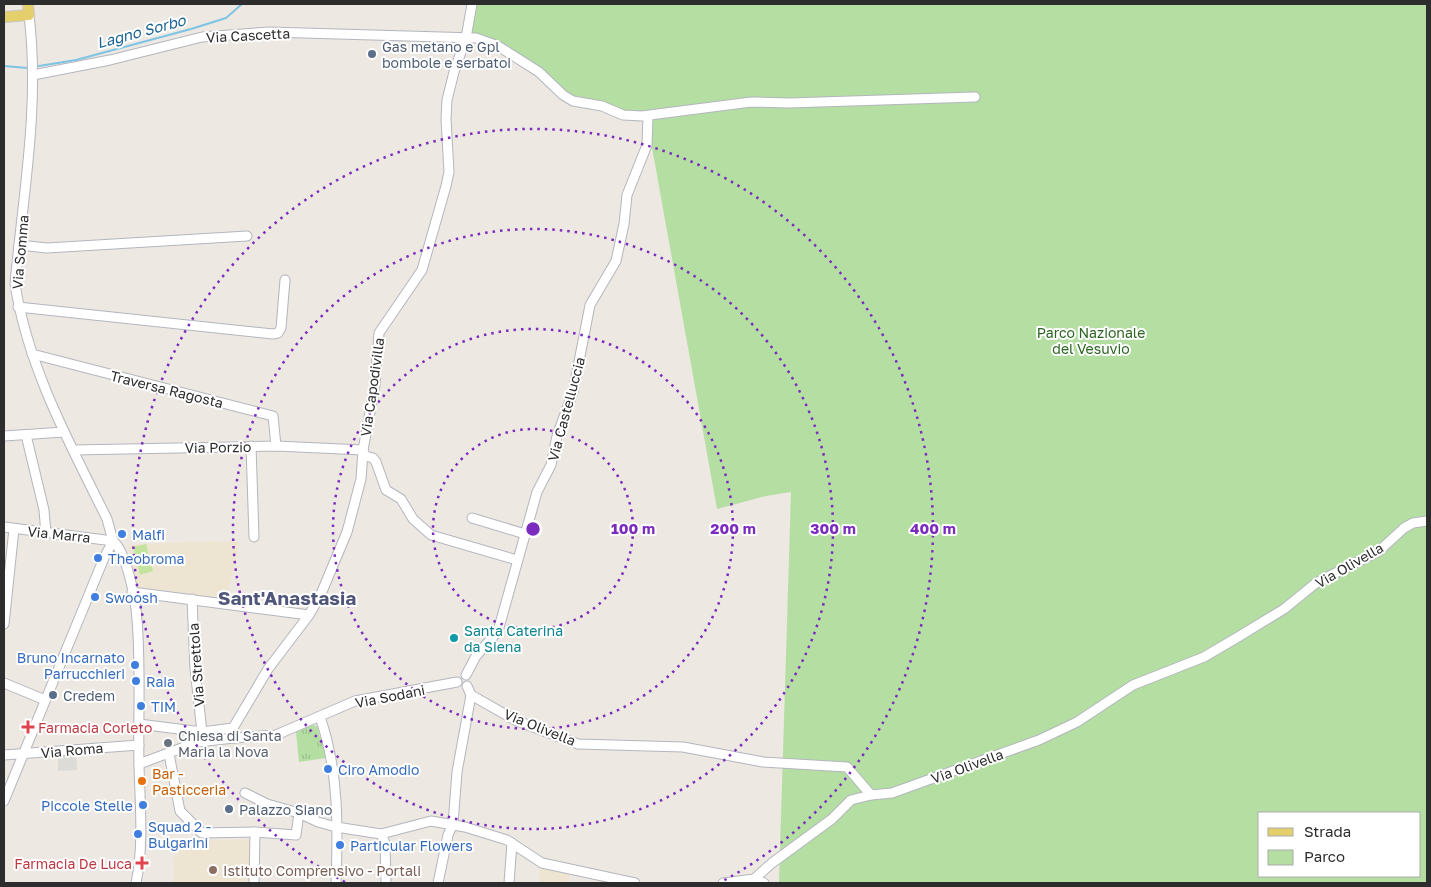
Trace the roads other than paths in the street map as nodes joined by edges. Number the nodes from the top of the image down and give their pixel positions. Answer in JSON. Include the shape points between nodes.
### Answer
{"nodes":[{"id":1,"x":28,"y":4,"type":"edge"},
{"id":2,"x":472,"y":4,"type":"edge"},
{"id":3,"x":29,"y":15,"type":"junction"},
{"id":4,"x":4,"y":17,"type":"edge"},
{"id":5,"x":466,"y":38,"type":"junction"},
{"id":6,"x":34,"y":75,"type":"junction"},
{"id":7,"x":975,"y":97,"type":"dead end"},
{"id":8,"x":648,"y":116,"type":"junction"},
{"id":9,"x":247,"y":236,"type":"dead end"},
{"id":10,"x":19,"y":245,"type":"junction"},
{"id":11,"x":285,"y":280,"type":"dead end"},
{"id":12,"x":18,"y":307,"type":"junction"},
{"id":13,"x":32,"y":354,"type":"junction"},
{"id":14,"x":64,"y":432,"type":"junction"},
{"id":15,"x":26,"y":435,"type":"junction"},
{"id":16,"x":4,"y":436,"type":"edge"},
{"id":17,"x":251,"y":446,"type":"junction"},
{"id":18,"x":276,"y":446,"type":"junction"},
{"id":19,"x":73,"y":450,"type":"junction"},
{"id":20,"x":363,"y":450,"type":"junction"},
{"id":21,"x":472,"y":518,"type":"dead end"},
{"id":22,"x":1427,"y":521,"type":"edge"},
{"id":23,"x":4,"y":527,"type":"edge"},
{"id":24,"x":14,"y":529,"type":"junction"},
{"id":25,"x":46,"y":534,"type":"junction"},
{"id":26,"x":525,"y":534,"type":"junction"},
{"id":27,"x":254,"y":537,"type":"dead end"},
{"id":28,"x":113,"y":541,"type":"junction"},
{"id":29,"x":517,"y":560,"type":"junction"},
{"id":30,"x":132,"y":592,"type":"junction"},
{"id":31,"x":192,"y":599,"type":"junction"},
{"id":32,"x":309,"y":614,"type":"junction"},
{"id":33,"x":4,"y":624,"type":"edge"},
{"id":34,"x":466,"y":675,"type":"junction"},
{"id":35,"x":457,"y":682,"type":"junction"},
{"id":36,"x":4,"y":683,"type":"edge"},
{"id":37,"x":467,"y":686,"type":"junction"},
{"id":38,"x":471,"y":695,"type":"junction"},
{"id":39,"x":45,"y":700,"type":"junction"},
{"id":40,"x":320,"y":717,"type":"junction"},
{"id":41,"x":139,"y":724,"type":"junction"},
{"id":42,"x":233,"y":728,"type":"junction"},
{"id":43,"x":202,"y":732,"type":"junction"},
{"id":44,"x":234,"y":738,"type":"junction"},
{"id":45,"x":139,"y":745,"type":"junction"},
{"id":46,"x":23,"y":754,"type":"junction"},
{"id":47,"x":168,"y":754,"type":"junction"},
{"id":48,"x":4,"y":755,"type":"edge"},
{"id":49,"x":139,"y":764,"type":"junction"},
{"id":50,"x":244,"y":793,"type":"dead end"},
{"id":51,"x":871,"y":795,"type":"junction"},
{"id":52,"x":4,"y":801,"type":"edge"},
{"id":53,"x":299,"y":813,"type":"junction"},
{"id":54,"x":453,"y":824,"type":"junction"},
{"id":55,"x":336,"y":828,"type":"junction"},
{"id":56,"x":255,"y":832,"type":"junction"},
{"id":57,"x":380,"y":834,"type":"junction"},
{"id":58,"x":512,"y":843,"type":"junction"},
{"id":59,"x":754,"y":879,"type":"junction"},
{"id":60,"x":136,"y":883,"type":"edge"},
{"id":61,"x":254,"y":883,"type":"edge"},
{"id":62,"x":336,"y":883,"type":"edge"},
{"id":63,"x":386,"y":883,"type":"edge"},
{"id":64,"x":438,"y":883,"type":"edge"},
{"id":65,"x":509,"y":883,"type":"edge"},
{"id":66,"x":635,"y":883,"type":"edge"},
{"id":67,"x":723,"y":883,"type":"edge"},
{"id":68,"x":764,"y":883,"type":"edge"}],
"edges":[{"from":1,"to":3,"type":"main road","name":"Via Somma"},
{"from":2,"to":5,"type":"street","name":"Via Capodivilla"},
{"from":3,"to":4,"type":"main road"},
{"from":3,"to":6,"type":"street","name":"Via Somma"},
{"from":5,"to":6,"type":"street","name":"Via Cascetta","via":[[301,32],[202,37]]},
{"from":5,"to":8,"type":"street","name":"Via Cascetta","via":[[498,46],[539,72],[573,101],[602,106],[624,115]]},
{"from":5,"to":20,"type":"street","name":"Via Capodivilla","via":[[447,100],[449,172],[446,186],[422,270],[379,333]]},
{"from":6,"to":10,"type":"street","name":"Via Somma","via":[[31,141]]},
{"from":7,"to":8,"type":"street","name":"Via Cascetta","via":[[751,102]]},
{"from":8,"to":26,"type":"street","name":"Via Castelluccia","via":[[647,145],[627,194],[616,261],[590,305],[573,392],[556,436],[551,466],[537,492]]},
{"from":9,"to":10,"type":"street","via":[[47,248]]},
{"from":10,"to":12,"type":"street","name":"Via Somma","via":[[15,284]]},
{"from":11,"to":12,"type":"street","via":[[278,334]]},
{"from":12,"to":13,"type":"street","name":"Via Somma"},
{"from":13,"to":14,"type":"street","name":"Via Somma"},
{"from":13,"to":18,"type":"street","name":"Traversa Ragosta","via":[[273,416]]},
{"from":14,"to":15,"type":"street"},
{"from":14,"to":19,"type":"street","name":"Via Somma"},
{"from":15,"to":16,"type":"street"},
{"from":15,"to":25,"type":"street","via":[[44,510]]},
{"from":17,"to":18,"type":"street","name":"Via Porzio"},
{"from":17,"to":19,"type":"street","name":"Via Porzio"},
{"from":17,"to":27,"type":"street"},
{"from":18,"to":20,"type":"street","name":"Via Porzio"},
{"from":19,"to":28,"type":"street","name":"Via Somma","via":[[107,519]]},
{"from":20,"to":29,"type":"street","via":[[365,456],[376,462],[386,490],[401,499],[413,519],[431,535]]},
{"from":20,"to":32,"type":"street","name":"Via Capodivilla","via":[[359,488],[347,532]]},
{"from":21,"to":26,"type":"street"},
{"from":22,"to":51,"type":"street","name":"Via Olivella","via":[[1404,528],[1379,551],[1316,583],[1284,609],[1238,637],[1204,656],[1132,685],[1077,722],[1039,740],[901,790]]},
{"from":23,"to":24,"type":"street","name":"Via Marra"},
{"from":24,"to":25,"type":"street","name":"Via Marra"},
{"from":24,"to":33,"type":"street"},
{"from":25,"to":28,"type":"street","name":"Via Marra"},
{"from":26,"to":29,"type":"street","name":"Via Castelluccia"},
{"from":28,"to":30,"type":"street","name":"Via Somma","via":[[119,546]]},
{"from":28,"to":39,"type":"street"},
{"from":29,"to":34,"type":"street","name":"Via Castelluccia","via":[[498,631],[486,643]]},
{"from":30,"to":31,"type":"street"},
{"from":30,"to":41,"type":"street","name":"Via Somma","via":[[137,618]]},
{"from":31,"to":32,"type":"street"},
{"from":31,"to":43,"type":"street","name":"Via Strettola"},
{"from":32,"to":42,"type":"street","name":"Via Capodivilla","via":[[268,669]]},
{"from":34,"to":35,"type":"street","via":[[458,676]]},
{"from":34,"to":37,"type":"street","via":[[470,681]]},
{"from":35,"to":37,"type":"street","via":[[461,687]]},
{"from":35,"to":40,"type":"street","name":"Via Sodani","via":[[355,701]]},
{"from":36,"to":39,"type":"street"},
{"from":37,"to":38,"type":"street"},
{"from":38,"to":51,"type":"street","name":"Via Olivella","via":[[515,720],[578,744],[683,747],[763,762],[847,767]]},
{"from":38,"to":54,"type":"street","via":[[457,772]]},
{"from":39,"to":46,"type":"street"},
{"from":40,"to":44,"type":"street","name":"Via Sodani","via":[[269,736]]},
{"from":40,"to":55,"type":"street","via":[[336,785]]},
{"from":41,"to":43,"type":"street"},
{"from":41,"to":45,"type":"street","name":"Via Somma"},
{"from":42,"to":43,"type":"street"},
{"from":42,"to":44,"type":"street"},
{"from":44,"to":47,"type":"street","name":"Via Sodani","via":[[198,742]]},
{"from":45,"to":46,"type":"street","name":"Via Roma"},
{"from":45,"to":49,"type":"street","name":"Via Somma"},
{"from":46,"to":48,"type":"street","name":"Via Roma"},
{"from":46,"to":52,"type":"street"},
{"from":47,"to":49,"type":"street","name":"Via Sodani"},
{"from":47,"to":56,"type":"street","via":[[180,811],[202,833]]},
{"from":49,"to":60,"type":"street","name":"Via Somma","via":[[140,853]]},
{"from":50,"to":53,"type":"street"},
{"from":51,"to":59,"type":"street","via":[[851,800],[832,819]]},
{"from":53,"to":55,"type":"street"},
{"from":53,"to":56,"type":"street","via":[[296,835]]},
{"from":54,"to":57,"type":"street","via":[[430,821]]},
{"from":54,"to":58,"type":"street"},
{"from":54,"to":64,"type":"street"},
{"from":55,"to":57,"type":"street"},
{"from":55,"to":62,"type":"street"},
{"from":56,"to":61,"type":"street"},
{"from":57,"to":63,"type":"street","via":[[385,843]]},
{"from":58,"to":65,"type":"street"},
{"from":58,"to":66,"type":"street","via":[[542,863]]},
{"from":59,"to":67,"type":"street"},
{"from":59,"to":68,"type":"street"}]}
